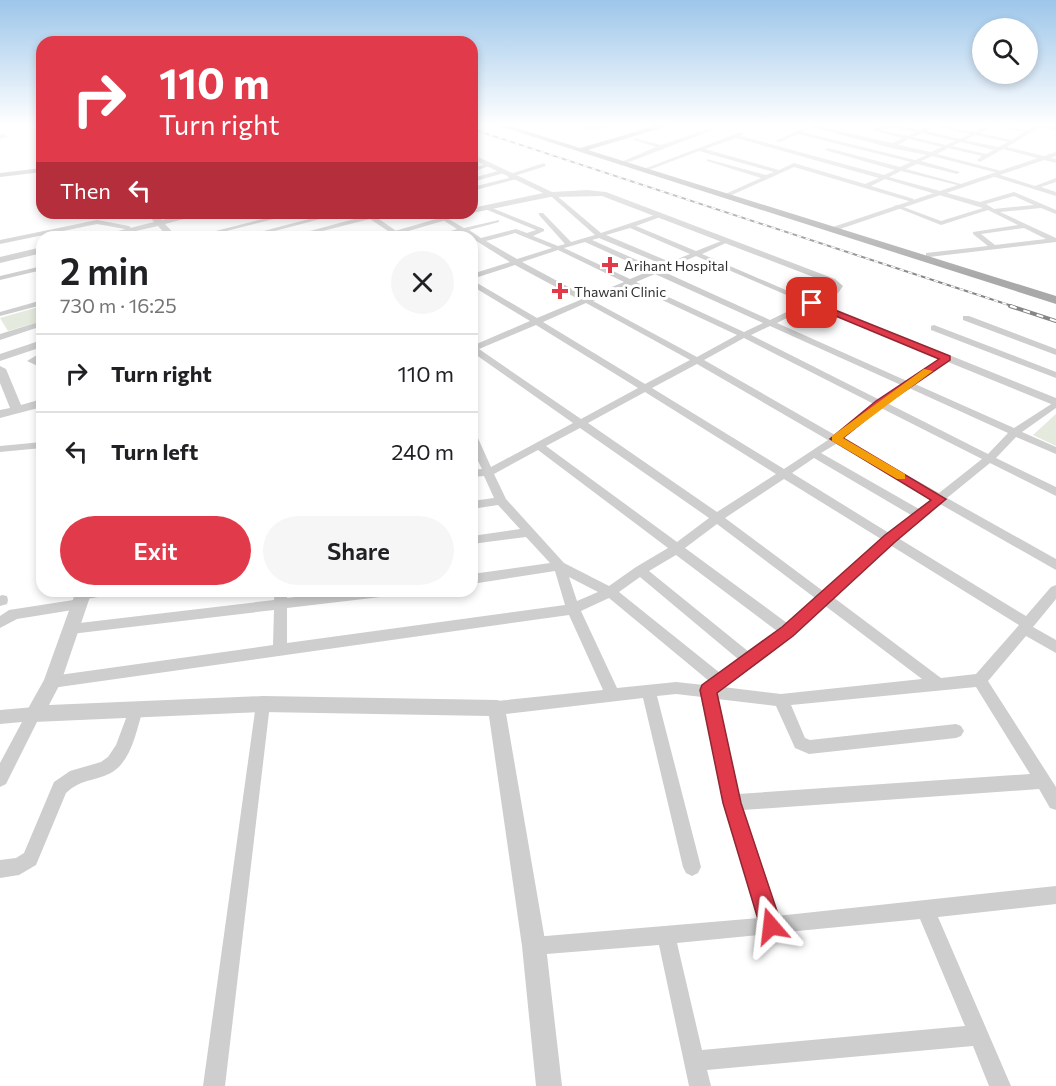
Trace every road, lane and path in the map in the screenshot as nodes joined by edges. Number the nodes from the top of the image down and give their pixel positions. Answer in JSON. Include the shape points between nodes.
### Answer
{"nodes":[{"id":1,"x":503,"y":176,"type":"edge"},
{"id":2,"x":506,"y":176,"type":"edge"},
{"id":3,"x":509,"y":176,"type":"edge"},
{"id":4,"x":662,"y":176,"type":"edge"},
{"id":5,"x":761,"y":176,"type":"edge"},
{"id":6,"x":768,"y":176,"type":"edge"},
{"id":7,"x":830,"y":176,"type":"edge"},
{"id":8,"x":880,"y":176,"type":"edge"},
{"id":9,"x":888,"y":176,"type":"edge"},
{"id":10,"x":929,"y":176,"type":"edge"},
{"id":11,"x":948,"y":176,"type":"edge"},
{"id":12,"x":992,"y":176,"type":"edge"},
{"id":13,"x":996,"y":176,"type":"edge"},
{"id":14,"x":765,"y":177,"type":"junction"},
{"id":15,"x":885,"y":177,"type":"junction"},
{"id":16,"x":478,"y":179,"type":"edge"},
{"id":17,"x":942,"y":179,"type":"junction"},
{"id":18,"x":1056,"y":180,"type":"edge"},
{"id":19,"x":959,"y":185,"type":"junction"},
{"id":20,"x":866,"y":186,"type":"junction"},
{"id":21,"x":478,"y":187,"type":"edge"},
{"id":22,"x":1036,"y":187,"type":"junction"},
{"id":23,"x":938,"y":192,"type":"junction"},
{"id":24,"x":1056,"y":194,"type":"edge"},
{"id":25,"x":727,"y":195,"type":"junction"},
{"id":26,"x":912,"y":200,"type":"junction"},
{"id":27,"x":548,"y":201,"type":"junction"},
{"id":28,"x":501,"y":204,"type":"junction"},
{"id":29,"x":980,"y":204,"type":"junction"},
{"id":30,"x":896,"y":206,"type":"junction"},
{"id":31,"x":1042,"y":206,"type":"junction"},
{"id":32,"x":487,"y":208,"type":"junction"},
{"id":33,"x":992,"y":209,"type":"junction"},
{"id":34,"x":478,"y":210,"type":"edge"},
{"id":35,"x":517,"y":210,"type":"dead end"},
{"id":36,"x":879,"y":212,"type":"junction"},
{"id":37,"x":1056,"y":212,"type":"edge"},
{"id":38,"x":478,"y":214,"type":"edge"},
{"id":39,"x":541,"y":214,"type":"junction"},
{"id":40,"x":658,"y":216,"type":"junction"},
{"id":41,"x":158,"y":219,"type":"edge"},
{"id":42,"x":175,"y":219,"type":"edge"},
{"id":43,"x":269,"y":219,"type":"edge"},
{"id":44,"x":316,"y":219,"type":"edge"},
{"id":45,"x":354,"y":219,"type":"edge"},
{"id":46,"x":374,"y":219,"type":"edge"},
{"id":47,"x":446,"y":219,"type":"joint"},
{"id":48,"x":523,"y":220,"type":"junction"},
{"id":49,"x":497,"y":221,"type":"junction"},
{"id":50,"x":161,"y":222,"type":"junction"},
{"id":51,"x":508,"y":225,"type":"junction"},
{"id":52,"x":630,"y":226,"type":"junction"},
{"id":53,"x":1027,"y":226,"type":"junction"},
{"id":54,"x":834,"y":228,"type":"junction"},
{"id":55,"x":130,"y":230,"type":"junction"},
{"id":56,"x":462,"y":230,"type":"junction"},
{"id":57,"x":53,"y":231,"type":"edge"},
{"id":58,"x":125,"y":231,"type":"edge"},
{"id":59,"x":168,"y":231,"type":"edge"},
{"id":60,"x":220,"y":231,"type":"edge"},
{"id":61,"x":268,"y":231,"type":"edge"},
{"id":62,"x":312,"y":231,"type":"edge"},
{"id":63,"x":393,"y":231,"type":"edge"},
{"id":64,"x":411,"y":231,"type":"edge"},
{"id":65,"x":458,"y":231,"type":"edge"},
{"id":66,"x":516,"y":231,"type":"junction"},
{"id":67,"x":850,"y":233,"type":"junction"},
{"id":68,"x":36,"y":235,"type":"edge"},
{"id":69,"x":599,"y":235,"type":"junction"},
{"id":70,"x":526,"y":236,"type":"junction"},
{"id":71,"x":584,"y":239,"type":"junction"},
{"id":72,"x":480,"y":240,"type":"joint"},
{"id":73,"x":1055,"y":240,"type":"edge"},
{"id":74,"x":726,"y":241,"type":"junction"},
{"id":75,"x":0,"y":242,"type":"edge"},
{"id":76,"x":569,"y":244,"type":"junction"},
{"id":77,"x":558,"y":248,"type":"junction"},
{"id":78,"x":995,"y":248,"type":"junction"},
{"id":79,"x":36,"y":251,"type":"edge"},
{"id":80,"x":693,"y":254,"type":"junction"},
{"id":81,"x":929,"y":255,"type":"junction"},
{"id":82,"x":0,"y":260,"type":"edge"},
{"id":83,"x":516,"y":262,"type":"junction"},
{"id":84,"x":670,"y":265,"type":"junction"},
{"id":85,"x":36,"y":269,"type":"edge"},
{"id":86,"x":655,"y":271,"type":"junction"},
{"id":87,"x":478,"y":276,"type":"edge"},
{"id":88,"x":0,"y":278,"type":"edge"},
{"id":89,"x":633,"y":281,"type":"junction"},
{"id":90,"x":478,"y":286,"type":"edge"},
{"id":91,"x":1056,"y":295,"type":"edge"},
{"id":92,"x":585,"y":300,"type":"junction"},
{"id":93,"x":1056,"y":300,"type":"edge"},
{"id":94,"x":812,"y":303,"type":"junction"},
{"id":95,"x":36,"y":305,"type":"edge"},
{"id":96,"x":0,"y":314,"type":"edge"},
{"id":97,"x":966,"y":318,"type":"dead end"},
{"id":98,"x":533,"y":321,"type":"junction"},
{"id":99,"x":771,"y":323,"type":"junction"},
{"id":100,"x":36,"y":325,"type":"edge"},
{"id":101,"x":934,"y":328,"type":"dead end"},
{"id":102,"x":744,"y":335,"type":"junction"},
{"id":103,"x":0,"y":338,"type":"edge"},
{"id":104,"x":36,"y":345,"type":"edge"},
{"id":105,"x":478,"y":347,"type":"edge"},
{"id":106,"x":1056,"y":352,"type":"edge"},
{"id":107,"x":478,"y":353,"type":"edge"},
{"id":108,"x":0,"y":358,"type":"edge"},
{"id":109,"x":946,"y":358,"type":"junction"},
{"id":110,"x":698,"y":361,"type":"junction"},
{"id":111,"x":0,"y":369,"type":"edge"},
{"id":112,"x":1056,"y":375,"type":"edge"},
{"id":113,"x":907,"y":385,"type":"junction"},
{"id":114,"x":643,"y":388,"type":"junction"},
{"id":115,"x":1056,"y":403,"type":"edge"},
{"id":116,"x":36,"y":404,"type":"edge"},
{"id":117,"x":880,"y":404,"type":"junction"},
{"id":118,"x":17,"y":409,"type":"junction"},
{"id":119,"x":0,"y":414,"type":"edge"},
{"id":120,"x":579,"y":424,"type":"junction"},
{"id":121,"x":1015,"y":432,"type":"junction"},
{"id":122,"x":836,"y":439,"type":"junction"},
{"id":123,"x":538,"y":445,"type":"junction"},
{"id":124,"x":36,"y":446,"type":"edge"},
{"id":125,"x":478,"y":448,"type":"edge"},
{"id":126,"x":0,"y":449,"type":"edge"},
{"id":127,"x":1056,"y":451,"type":"edge"},
{"id":128,"x":813,"y":453,"type":"junction"},
{"id":129,"x":989,"y":459,"type":"junction"},
{"id":130,"x":490,"y":472,"type":"junction"},
{"id":131,"x":478,"y":473,"type":"edge"},
{"id":132,"x":784,"y":473,"type":"junction"},
{"id":133,"x":1056,"y":492,"type":"edge"},
{"id":134,"x":940,"y":499,"type":"junction"},
{"id":135,"x":501,"y":501,"type":"junction"},
{"id":136,"x":478,"y":504,"type":"edge"},
{"id":137,"x":920,"y":515,"type":"junction"},
{"id":138,"x":717,"y":518,"type":"junction"},
{"id":139,"x":529,"y":532,"type":"junction"},
{"id":140,"x":890,"y":538,"type":"junction"},
{"id":141,"x":478,"y":539,"type":"edge"},
{"id":142,"x":676,"y":549,"type":"junction"},
{"id":143,"x":1056,"y":565,"type":"edge"},
{"id":144,"x":560,"y":566,"type":"junction"},
{"id":145,"x":640,"y":570,"type":"junction"},
{"id":146,"x":478,"y":578,"type":"edge"},
{"id":147,"x":1056,"y":590,"type":"edge"},
{"id":148,"x":610,"y":592,"type":"junction"},
{"id":149,"x":79,"y":597,"type":"edge"},
{"id":150,"x":83,"y":597,"type":"edge"},
{"id":151,"x":296,"y":597,"type":"edge"},
{"id":152,"x":280,"y":598,"type":"edge"},
{"id":153,"x":824,"y":600,"type":"junction"},
{"id":154,"x":573,"y":609,"type":"junction"},
{"id":155,"x":0,"y":623,"type":"edge"},
{"id":156,"x":1026,"y":626,"type":"junction"},
{"id":157,"x":71,"y":629,"type":"junction"},
{"id":158,"x":787,"y":632,"type":"junction"},
{"id":159,"x":1056,"y":647,"type":"edge"},
{"id":160,"x":280,"y":650,"type":"junction"},
{"id":161,"x":749,"y":660,"type":"junction"},
{"id":162,"x":980,"y":680,"type":"junction"},
{"id":163,"x":52,"y":682,"type":"junction"},
{"id":164,"x":939,"y":684,"type":"junction"},
{"id":165,"x":714,"y":686,"type":"junction"},
{"id":166,"x":648,"y":690,"type":"junction"},
{"id":167,"x":612,"y":693,"type":"junction"},
{"id":168,"x":781,"y":700,"type":"junction"},
{"id":169,"x":263,"y":704,"type":"junction"},
{"id":170,"x":497,"y":708,"type":"junction"},
{"id":171,"x":136,"y":710,"type":"junction"},
{"id":172,"x":34,"y":714,"type":"junction"},
{"id":173,"x":0,"y":717,"type":"edge"},
{"id":174,"x":956,"y":731,"type":"dead end"},
{"id":175,"x":0,"y":779,"type":"edge"},
{"id":176,"x":1044,"y":782,"type":"junction"},
{"id":177,"x":1056,"y":802,"type":"edge"},
{"id":178,"x":732,"y":803,"type":"junction"},
{"id":179,"x":692,"y":867,"type":"dead end"},
{"id":180,"x":0,"y":869,"type":"edge"},
{"id":181,"x":1056,"y":895,"type":"edge"},
{"id":182,"x":925,"y":909,"type":"junction"},
{"id":183,"x":771,"y":926,"type":"junction"},
{"id":184,"x":666,"y":935,"type":"junction"},
{"id":185,"x":534,"y":946,"type":"junction"},
{"id":186,"x":979,"y":1035,"type":"junction"},
{"id":187,"x":696,"y":1061,"type":"junction"},
{"id":188,"x":214,"y":1086,"type":"edge"},
{"id":189,"x":549,"y":1086,"type":"edge"},
{"id":190,"x":700,"y":1086,"type":"edge"},
{"id":191,"x":1000,"y":1086,"type":"edge"}],
"edges":[{"from":1,"to":16,"type":"street"},
{"from":2,"to":21,"type":"street"},
{"from":3,"to":27,"type":"street"},
{"from":4,"to":25,"type":"main road"},
{"from":5,"to":14,"type":"street"},
{"from":6,"to":14,"type":"street"},
{"from":7,"to":20,"type":"street"},
{"from":8,"to":15,"type":"street"},
{"from":9,"to":15,"type":"street"},
{"from":10,"to":17,"type":"street"},
{"from":11,"to":17,"type":"street"},
{"from":12,"to":19,"type":"street"},
{"from":13,"to":22,"type":"street"},
{"from":14,"to":25,"type":"street"},
{"from":15,"to":20,"type":"street"},
{"from":15,"to":23,"type":"street"},
{"from":17,"to":19,"type":"street"},
{"from":18,"to":22,"type":"street"},
{"from":19,"to":23,"type":"street"},
{"from":20,"to":26,"type":"street"},
{"from":22,"to":24,"type":"street"},
{"from":23,"to":26,"type":"street"},
{"from":23,"to":29,"type":"street"},
{"from":25,"to":54,"type":"main road"},
{"from":26,"to":30,"type":"street"},
{"from":27,"to":28,"type":"street"},
{"from":27,"to":39,"type":"street","via":[[549,212]]},
{"from":27,"to":40,"type":"street","via":[[603,194]]},
{"from":27,"to":69,"type":"street"},
{"from":28,"to":32,"type":"street"},
{"from":28,"to":35,"type":"street"},
{"from":29,"to":31,"type":"street","via":[[1010,194]]},
{"from":29,"to":33,"type":"street"},
{"from":30,"to":33,"type":"street","via":[[941,223]]},
{"from":30,"to":36,"type":"street"},
{"from":31,"to":33,"type":"street"},
{"from":31,"to":37,"type":"street"},
{"from":32,"to":34,"type":"street"},
{"from":32,"to":48,"type":"street"},
{"from":33,"to":53,"type":"street"},
{"from":36,"to":54,"type":"street"},
{"from":36,"to":67,"type":"street"},
{"from":38,"to":49,"type":"street"},
{"from":39,"to":48,"type":"street"},
{"from":39,"to":76,"type":"street"},
{"from":40,"to":52,"type":"street"},
{"from":40,"to":74,"type":"street"},
{"from":41,"to":50,"type":"street"},
{"from":42,"to":50,"type":"street"},
{"from":43,"to":60,"type":"street"},
{"from":44,"to":61,"type":"street"},
{"from":45,"to":62,"type":"street"},
{"from":46,"to":63,"type":"street"},
{"from":47,"to":56,"type":"street"},
{"from":47,"to":64,"type":"street"},
{"from":48,"to":51,"type":"street"},
{"from":48,"to":70,"type":"street","via":[[542,230]]},
{"from":49,"to":51,"type":"street"},
{"from":49,"to":56,"type":"street"},
{"from":50,"to":55,"type":"street"},
{"from":50,"to":59,"type":"street"},
{"from":51,"to":66,"type":"street"},
{"from":52,"to":69,"type":"street"},
{"from":52,"to":80,"type":"street"},
{"from":53,"to":73,"type":"street"},
{"from":53,"to":78,"type":"street","via":[[975,233]]},
{"from":54,"to":67,"type":"main road"},
{"from":55,"to":57,"type":"street","via":[[97,222]]},
{"from":55,"to":58,"type":"street"},
{"from":56,"to":65,"type":"street"},
{"from":66,"to":70,"type":"street"},
{"from":66,"to":72,"type":"street"},
{"from":67,"to":81,"type":"main road"},
{"from":67,"to":93,"type":"main road"},
{"from":68,"to":75,"type":"street"},
{"from":69,"to":71,"type":"street"},
{"from":69,"to":84,"type":"street"},
{"from":70,"to":77,"type":"street"},
{"from":71,"to":76,"type":"street"},
{"from":71,"to":86,"type":"street"},
{"from":72,"to":83,"type":"street"},
{"from":73,"to":78,"type":"street"},
{"from":74,"to":80,"type":"street"},
{"from":74,"to":94,"type":"street","via":[[832,280],[838,286]]},
{"from":76,"to":77,"type":"street"},
{"from":77,"to":83,"type":"street"},
{"from":77,"to":89,"type":"street"},
{"from":78,"to":81,"type":"street"},
{"from":79,"to":82,"type":"street"},
{"from":80,"to":84,"type":"street"},
{"from":80,"to":94,"type":"street"},
{"from":81,"to":91,"type":"main road"},
{"from":83,"to":87,"type":"street"},
{"from":83,"to":92,"type":"street"},
{"from":84,"to":86,"type":"street"},
{"from":85,"to":88,"type":"street"},
{"from":86,"to":89,"type":"street"},
{"from":86,"to":99,"type":"street"},
{"from":89,"to":92,"type":"street"},
{"from":89,"to":102,"type":"street"},
{"from":90,"to":98,"type":"street"},
{"from":92,"to":98,"type":"street"},
{"from":92,"to":110,"type":"street"},
{"from":94,"to":99,"type":"street"},
{"from":94,"to":109,"type":"street"},
{"from":95,"to":96,"type":"street"},
{"from":97,"to":106,"type":"street"},
{"from":98,"to":105,"type":"street"},
{"from":98,"to":114,"type":"street"},
{"from":99,"to":102,"type":"street"},
{"from":99,"to":113,"type":"street"},
{"from":100,"to":103,"type":"street"},
{"from":101,"to":112,"type":"street"},
{"from":102,"to":110,"type":"street"},
{"from":102,"to":117,"type":"street"},
{"from":104,"to":108,"type":"street"},
{"from":107,"to":120,"type":"street"},
{"from":109,"to":113,"type":"street"},
{"from":109,"to":115,"type":"street"},
{"from":110,"to":114,"type":"street"},
{"from":110,"to":122,"type":"street"},
{"from":111,"to":118,"type":"street"},
{"from":113,"to":117,"type":"street"},
{"from":113,"to":121,"type":"street"},
{"from":114,"to":120,"type":"street"},
{"from":114,"to":132,"type":"street"},
{"from":115,"to":121,"type":"street"},
{"from":116,"to":118,"type":"street"},
{"from":117,"to":122,"type":"street"},
{"from":117,"to":129,"type":"street"},
{"from":118,"to":119,"type":"street"},
{"from":120,"to":123,"type":"street"},
{"from":120,"to":138,"type":"street"},
{"from":121,"to":127,"type":"street"},
{"from":121,"to":129,"type":"street"},
{"from":122,"to":128,"type":"street"},
{"from":122,"to":134,"type":"street"},
{"from":123,"to":130,"type":"street"},
{"from":123,"to":142,"type":"street"},
{"from":124,"to":126,"type":"street"},
{"from":125,"to":130,"type":"street"},
{"from":128,"to":132,"type":"street"},
{"from":128,"to":137,"type":"street"},
{"from":129,"to":133,"type":"street"},
{"from":129,"to":134,"type":"street"},
{"from":130,"to":131,"type":"street"},
{"from":130,"to":135,"type":"street"},
{"from":132,"to":138,"type":"street"},
{"from":132,"to":140,"type":"street"},
{"from":134,"to":137,"type":"street"},
{"from":134,"to":143,"type":"street"},
{"from":135,"to":136,"type":"street"},
{"from":135,"to":139,"type":"street"},
{"from":137,"to":140,"type":"street"},
{"from":138,"to":142,"type":"street"},
{"from":138,"to":153,"type":"street"},
{"from":139,"to":141,"type":"street"},
{"from":139,"to":144,"type":"street"},
{"from":140,"to":153,"type":"street"},
{"from":140,"to":156,"type":"street"},
{"from":142,"to":145,"type":"street"},
{"from":142,"to":158,"type":"street"},
{"from":144,"to":146,"type":"street"},
{"from":144,"to":148,"type":"street"},
{"from":144,"to":154,"type":"street"},
{"from":145,"to":148,"type":"street"},
{"from":145,"to":161,"type":"street"},
{"from":147,"to":156,"type":"street"},
{"from":148,"to":154,"type":"street"},
{"from":148,"to":165,"type":"street"},
{"from":149,"to":155,"type":"street","via":[[14,614]]},
{"from":150,"to":157,"type":"street"},
{"from":151,"to":152,"type":"street"},
{"from":152,"to":157,"type":"street"},
{"from":152,"to":160,"type":"street"},
{"from":153,"to":158,"type":"street"},
{"from":153,"to":164,"type":"street"},
{"from":154,"to":160,"type":"street"},
{"from":154,"to":167,"type":"street"},
{"from":156,"to":159,"type":"street"},
{"from":156,"to":162,"type":"street"},
{"from":157,"to":163,"type":"street"},
{"from":158,"to":161,"type":"street"},
{"from":160,"to":163,"type":"street"},
{"from":161,"to":165,"type":"street"},
{"from":162,"to":164,"type":"street"},
{"from":162,"to":176,"type":"street"},
{"from":163,"to":172,"type":"street"},
{"from":164,"to":168,"type":"street"},
{"from":165,"to":166,"type":"street"},
{"from":165,"to":168,"type":"street"},
{"from":165,"to":178,"type":"street"},
{"from":166,"to":167,"type":"street"},
{"from":166,"to":179,"type":"street"},
{"from":167,"to":170,"type":"street"},
{"from":168,"to":174,"type":"street","via":[[800,743],[809,747]]},
{"from":169,"to":170,"type":"street"},
{"from":169,"to":171,"type":"street"},
{"from":169,"to":188,"type":"street"},
{"from":170,"to":185,"type":"street"},
{"from":171,"to":172,"type":"street"},
{"from":171,"to":180,"type":"street","via":[[116,760],[103,769],[78,773],[67,780],[30,859],[19,866]]},
{"from":172,"to":173,"type":"street"},
{"from":172,"to":175,"type":"street"},
{"from":176,"to":177,"type":"street"},
{"from":176,"to":178,"type":"street"},
{"from":178,"to":183,"type":"street"},
{"from":181,"to":182,"type":"street"},
{"from":182,"to":183,"type":"street"},
{"from":182,"to":186,"type":"street"},
{"from":183,"to":184,"type":"street"},
{"from":184,"to":185,"type":"street"},
{"from":184,"to":187,"type":"street"},
{"from":185,"to":189,"type":"street"},
{"from":186,"to":187,"type":"street"},
{"from":186,"to":191,"type":"street"},
{"from":187,"to":190,"type":"street"}]}
